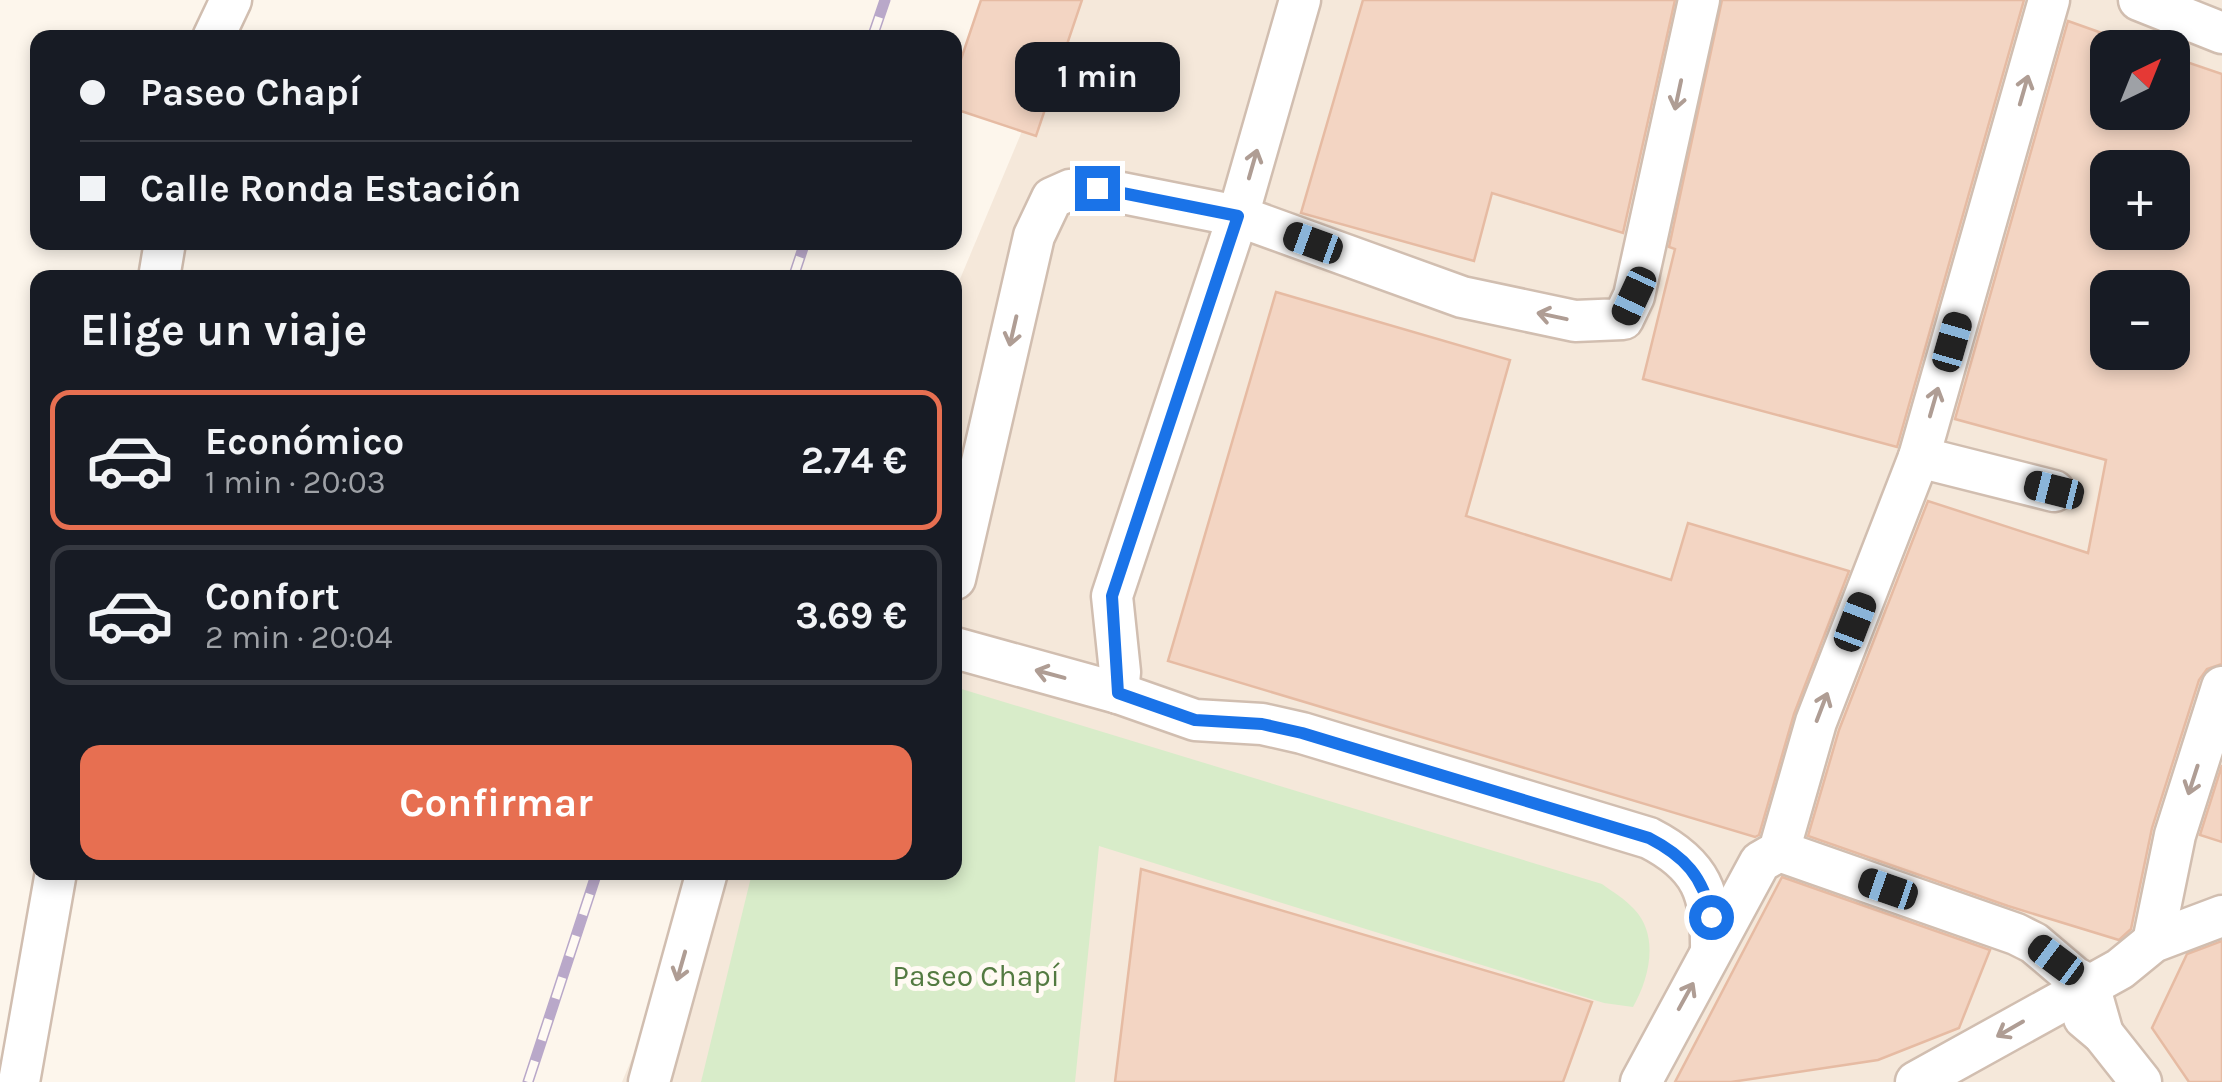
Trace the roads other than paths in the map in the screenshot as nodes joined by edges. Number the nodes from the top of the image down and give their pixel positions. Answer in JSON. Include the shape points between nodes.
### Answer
{"nodes":[{"id":1,"x":231,"y":0,"type":"edge"},
{"id":2,"x":1300,"y":0,"type":"edge"},
{"id":3,"x":1699,"y":0,"type":"edge"},
{"id":4,"x":2049,"y":0,"type":"edge"},
{"id":5,"x":2139,"y":0,"type":"edge"},
{"id":6,"x":217,"y":30,"type":"edge"},
{"id":7,"x":2222,"y":33,"type":"edge"},
{"id":8,"x":1238,"y":216,"type":"junction"},
{"id":9,"x":1919,"y":457,"type":"junction"},
{"id":10,"x":2054,"y":490,"type":"dead end"},
{"id":11,"x":962,"y":549,"type":"edge"},
{"id":12,"x":962,"y":650,"type":"edge"},
{"id":13,"x":2222,"y":688,"type":"edge"},
{"id":14,"x":1118,"y":693,"type":"junction"},
{"id":15,"x":1778,"y":851,"type":"junction"},
{"id":16,"x":55,"y":880,"type":"edge"},
{"id":17,"x":705,"y":880,"type":"edge"},
{"id":18,"x":2222,"y":916,"type":"edge"},
{"id":19,"x":2153,"y":942,"type":"junction"},
{"id":20,"x":1711,"y":951,"type":"junction"},
{"id":21,"x":2090,"y":985,"type":"junction"},
{"id":22,"x":2050,"y":1006,"type":"junction"},
{"id":23,"x":2103,"y":1034,"type":"junction"},
{"id":24,"x":1643,"y":1080,"type":"edge"},
{"id":25,"x":19,"y":1082,"type":"edge"},
{"id":26,"x":649,"y":1082,"type":"edge"},
{"id":27,"x":1916,"y":1082,"type":"edge"},
{"id":28,"x":2141,"y":1082,"type":"edge"}],
"edges":[{"from":1,"to":6,"type":"street"},
{"from":8,"to":2,"type":"street","one_way":true},
{"from":3,"to":8,"type":"street","one_way":true,"via":[[1634,296],[1623,319],[1576,321],[1462,297]]},
{"from":9,"to":4,"type":"street","one_way":true},
{"from":5,"to":7,"type":"street"},
{"from":8,"to":11,"type":"street","one_way":true,"via":[[1097,188],[1052,198],[1034,236]]},
{"from":8,"to":14,"type":"street","via":[[1112,596]]},
{"from":9,"to":10,"type":"street"},
{"from":15,"to":9,"type":"street","one_way":true,"via":[[1816,722]]},
{"from":14,"to":12,"type":"street","one_way":true},
{"from":13,"to":19,"type":"street","one_way":true,"via":[[2175,836]]},
{"from":14,"to":20,"type":"street","via":[[1195,720],[1302,733],[1649,838],[1700,879],[1711,917]]},
{"from":15,"to":20,"type":"street","via":[[1760,862]]},
{"from":15,"to":21,"type":"street","via":[[2016,934]]},
{"from":16,"to":25,"type":"street"},
{"from":17,"to":26,"type":"street","one_way":true},
{"from":18,"to":19,"type":"street"},
{"from":19,"to":21,"type":"street"},
{"from":24,"to":20,"type":"street","one_way":true},
{"from":21,"to":22,"type":"street"},
{"from":21,"to":23,"type":"street"},
{"from":22,"to":23,"type":"street"},
{"from":22,"to":27,"type":"street","one_way":true},
{"from":23,"to":28,"type":"street"}]}
